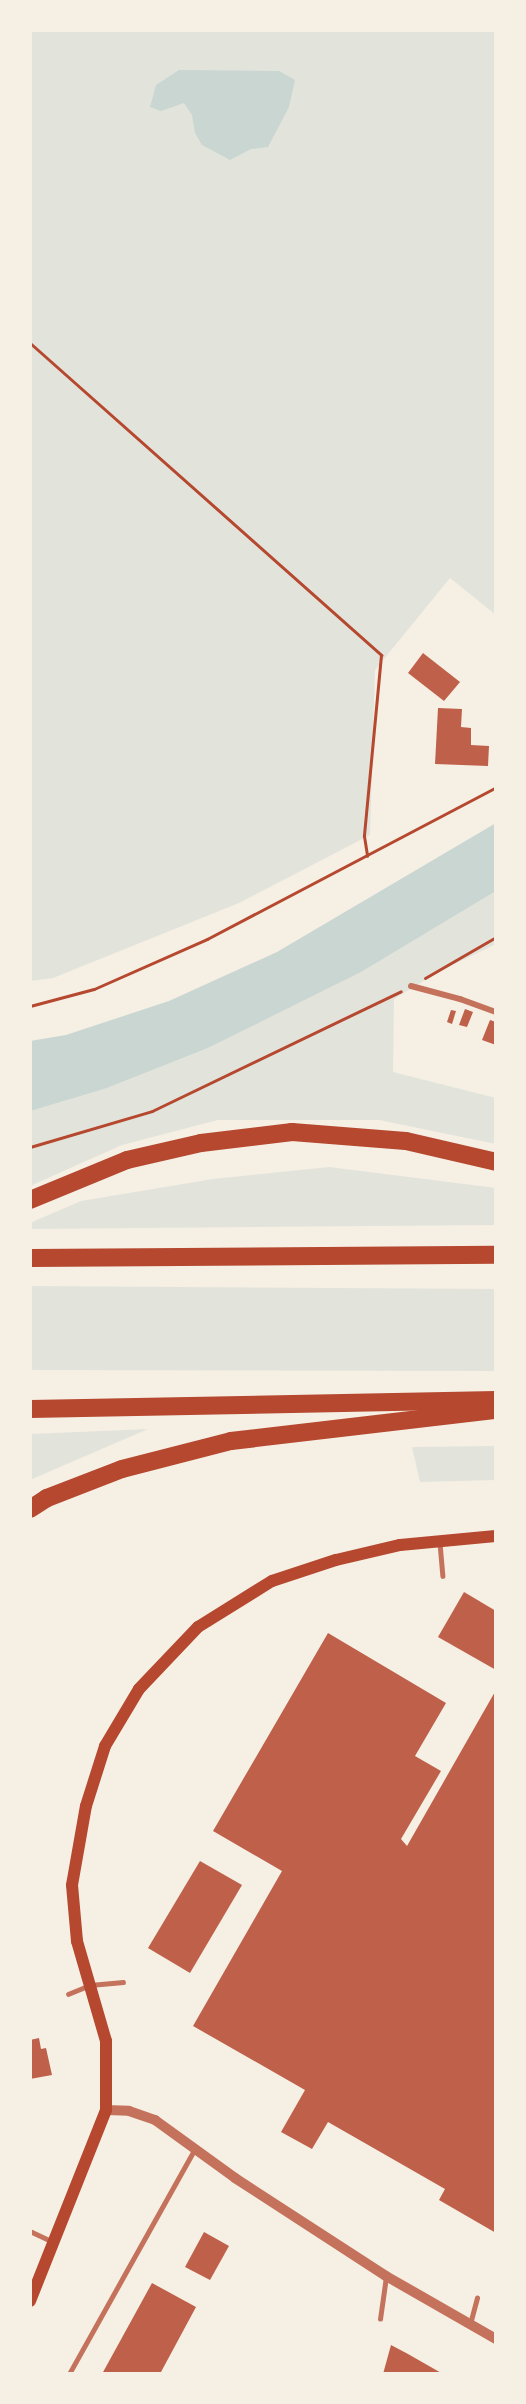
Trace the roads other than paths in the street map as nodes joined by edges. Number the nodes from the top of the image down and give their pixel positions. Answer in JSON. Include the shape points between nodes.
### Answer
{"nodes":[{"id":1,"x":411,"y":986,"type":"road end"},
{"id":2,"x":496,"y":1012,"type":"edge"},
{"id":3,"x":496,"y":1162,"type":"edge"},
{"id":4,"x":30,"y":1200,"type":"edge"},
{"id":5,"x":496,"y":1255,"type":"edge"},
{"id":6,"x":30,"y":1258,"type":"edge"},
{"id":7,"x":496,"y":1400,"type":"edge"},
{"id":8,"x":30,"y":1410,"type":"edge"},
{"id":9,"x":496,"y":1410,"type":"edge"},
{"id":10,"x":30,"y":1509,"type":"edge"},
{"id":11,"x":496,"y":1536,"type":"edge"},
{"id":12,"x":440,"y":1541,"type":"junction"},
{"id":13,"x":444,"y":1576,"type":"dead end"},
{"id":14,"x":123,"y":1982,"type":"dead end"},
{"id":15,"x":90,"y":1985,"type":"junction"},
{"id":16,"x":68,"y":1994,"type":"dead end"},
{"id":17,"x":106,"y":2110,"type":"junction"},
{"id":18,"x":195,"y":2149,"type":"junction"},
{"id":19,"x":30,"y":2232,"type":"edge"},
{"id":20,"x":54,"y":2242,"type":"junction"},
{"id":21,"x":386,"y":2276,"type":"junction"},
{"id":22,"x":477,"y":2298,"type":"dead end"},
{"id":23,"x":30,"y":2301,"type":"edge"},
{"id":24,"x":380,"y":2319,"type":"dead end"},
{"id":25,"x":470,"y":2325,"type":"junction"},
{"id":26,"x":496,"y":2339,"type":"edge"},
{"id":27,"x":69,"y":2374,"type":"edge"}],
"edges":[{"from":1,"to":2,"type":"street"},
{"from":3,"to":4,"type":"highway","via":[[406,1141],[292,1132],[201,1143],[126,1160]]},
{"from":5,"to":6,"type":"highway"},
{"from":7,"to":8,"type":"highway"},
{"from":9,"to":10,"type":"highway","via":[[231,1441],[122,1469],[47,1498]]},
{"from":11,"to":12,"type":"main road"},
{"from":12,"to":13,"type":"lane"},
{"from":12,"to":15,"type":"main road","via":[[400,1545],[336,1560],[272,1581],[198,1627],[139,1689],[105,1746],[86,1806],[72,1885],[77,1941]]},
{"from":14,"to":15,"type":"lane"},
{"from":15,"to":16,"type":"lane"},
{"from":15,"to":17,"type":"main road","via":[[106,2042]]},
{"from":17,"to":18,"type":"street","via":[[129,2111],[154,2120]]},
{"from":17,"to":20,"type":"main road"},
{"from":18,"to":21,"type":"street"},
{"from":18,"to":27,"type":"lane"},
{"from":19,"to":20,"type":"lane"},
{"from":20,"to":23,"type":"main road"},
{"from":21,"to":24,"type":"lane"},
{"from":21,"to":25,"type":"street"},
{"from":22,"to":25,"type":"lane"},
{"from":25,"to":26,"type":"street"}]}
